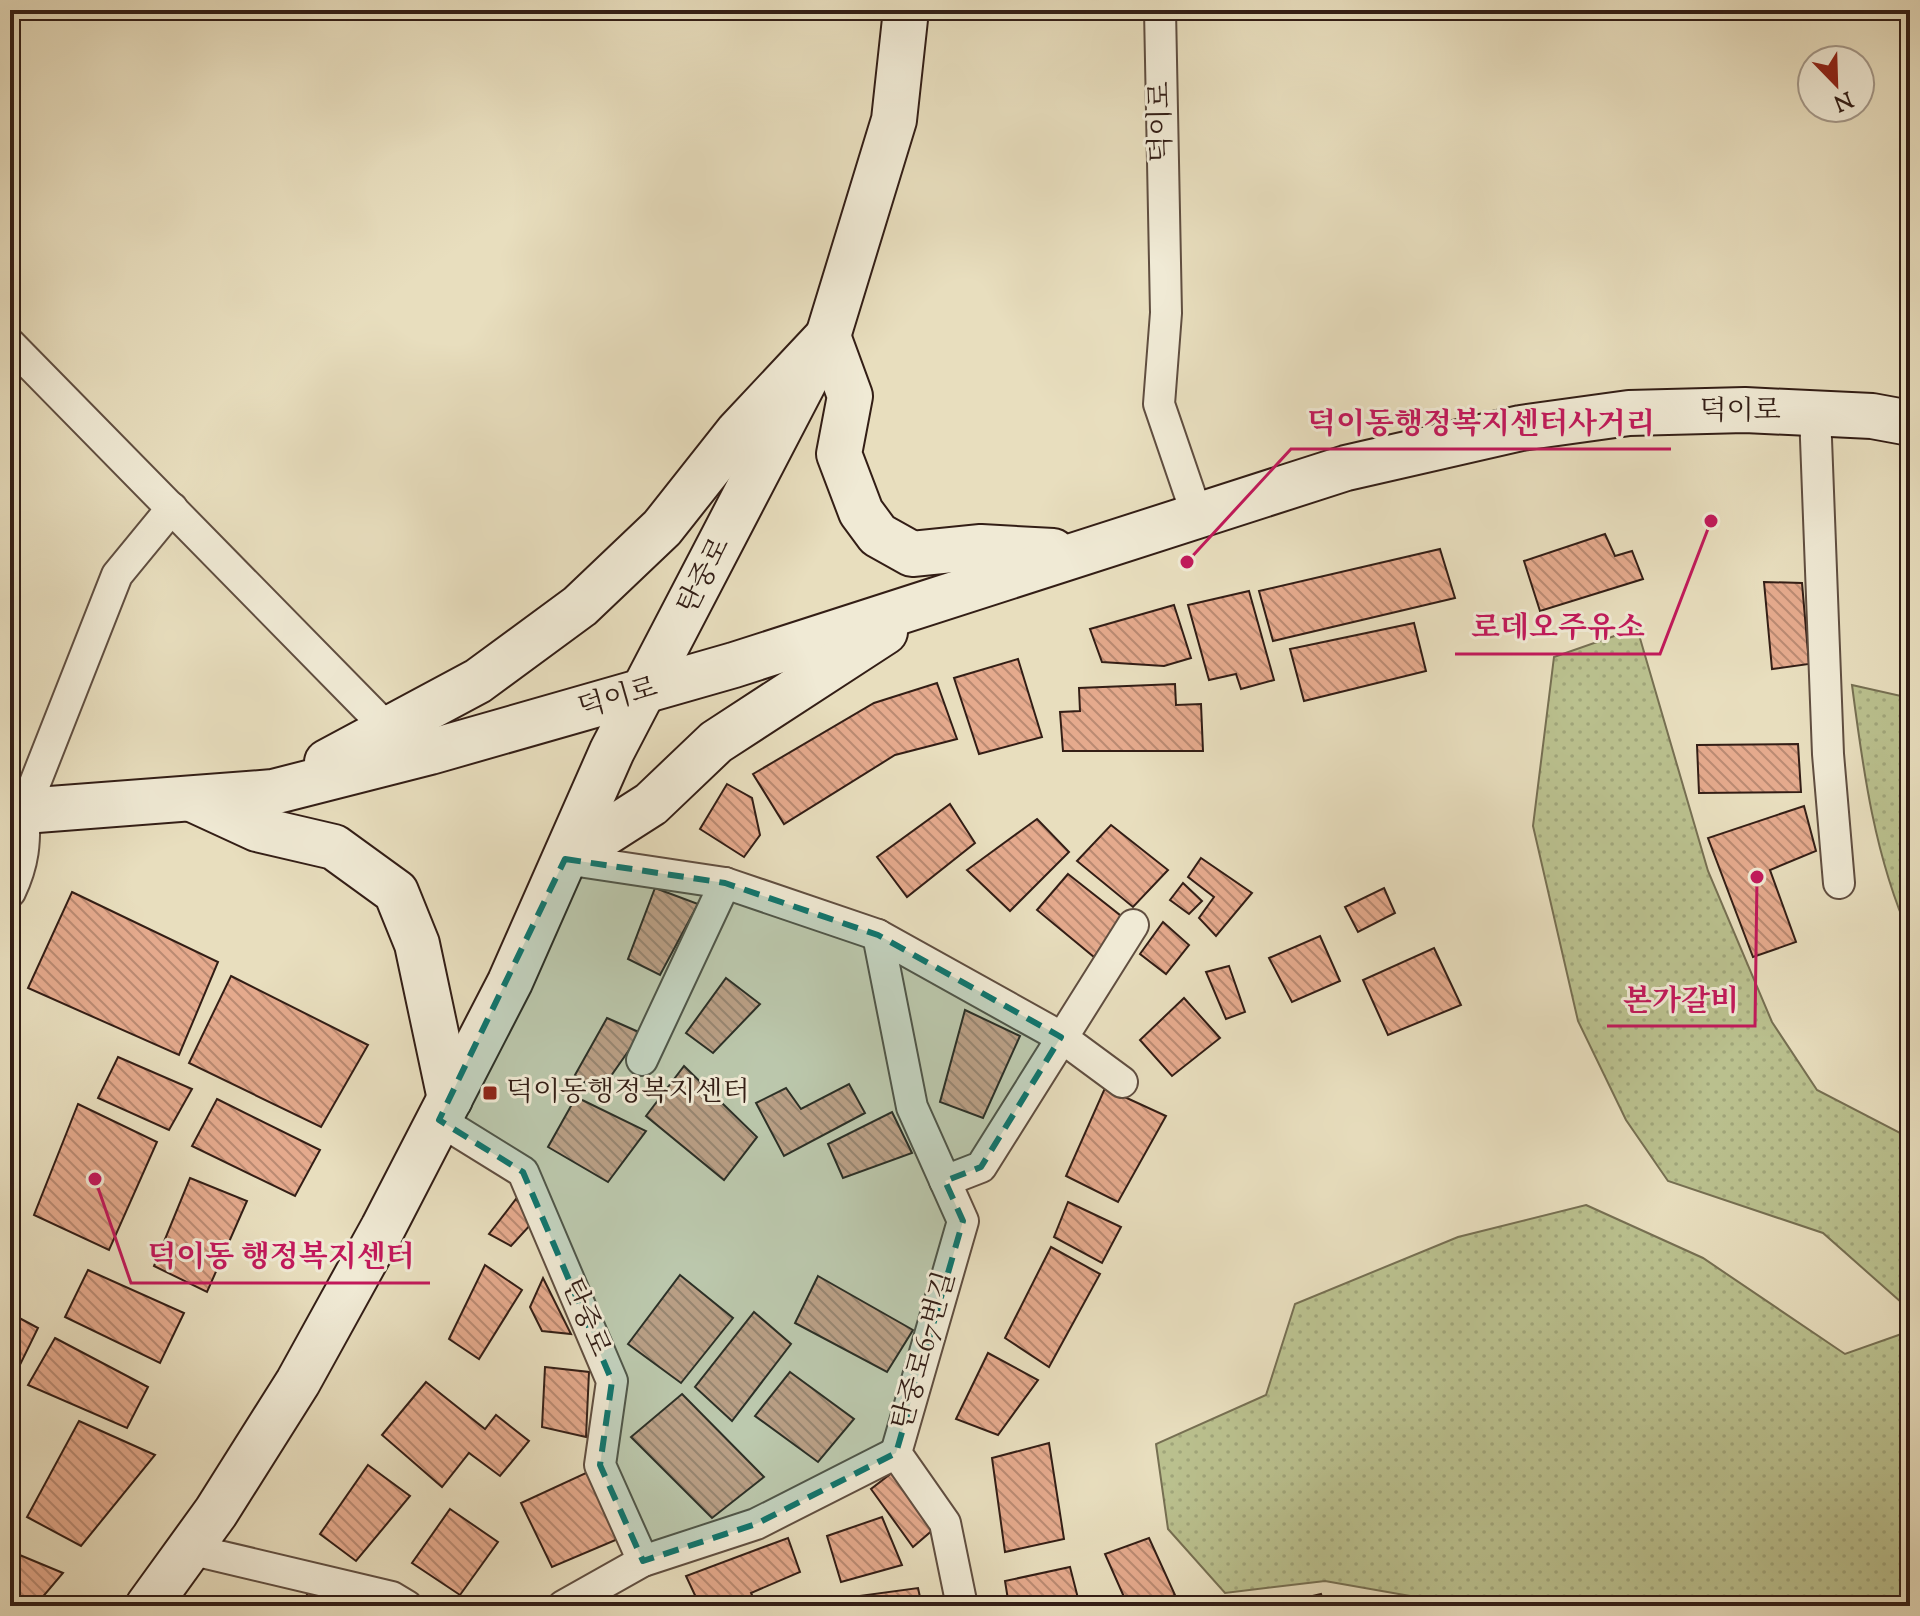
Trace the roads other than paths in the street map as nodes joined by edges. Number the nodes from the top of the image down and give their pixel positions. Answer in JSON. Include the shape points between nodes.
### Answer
{"nodes":[{"id":1,"x":906,"y":10,"type":"edge"},
{"id":2,"x":1160,"y":10,"type":"edge"},
{"id":3,"x":828,"y":336,"type":"junction"},
{"id":4,"x":10,"y":344,"type":"edge"},
{"id":5,"x":1815,"y":413,"type":"junction"},
{"id":6,"x":1910,"y":423,"type":"edge"},
{"id":7,"x":172,"y":508,"type":"junction"},
{"id":8,"x":1197,"y":515,"type":"junction"},
{"id":9,"x":1080,"y":553,"type":"junction"},
{"id":10,"x":936,"y":598,"type":"junction"},
{"id":11,"x":646,"y":691,"type":"junction"},
{"id":12,"x":388,"y":729,"type":"junction"},
{"id":13,"x":273,"y":792,"type":"junction"},
{"id":14,"x":192,"y":799,"type":"junction"},
{"id":15,"x":17,"y":809,"type":"edge"},
{"id":16,"x":565,"y":859,"type":"junction"},
{"id":17,"x":725,"y":883,"type":"junction"},
{"id":18,"x":1839,"y":883,"type":"dead end"},
{"id":19,"x":10,"y":892,"type":"edge"},
{"id":20,"x":1133,"y":925,"type":"dead end"},
{"id":21,"x":878,"y":935,"type":"junction"},
{"id":22,"x":1061,"y":1037,"type":"junction"},
{"id":23,"x":642,"y":1060,"type":"dead end"},
{"id":24,"x":1122,"y":1082,"type":"dead end"},
{"id":25,"x":444,"y":1110,"type":"junction"},
{"id":26,"x":945,"y":1181,"type":"junction"},
{"id":27,"x":896,"y":1453,"type":"junction"},
{"id":28,"x":189,"y":1549,"type":"junction"},
{"id":29,"x":643,"y":1561,"type":"junction"},
{"id":30,"x":148,"y":1606,"type":"edge"},
{"id":31,"x":407,"y":1606,"type":"edge"},
{"id":32,"x":563,"y":1606,"type":"edge"},
{"id":33,"x":962,"y":1606,"type":"edge"}],
"edges":[{"from":1,"to":3,"type":"main road","name":"탄중로","via":[[894,120]]},
{"from":2,"to":8,"type":"street","name":"덕이로","via":[[1166,313],[1159,404]]},
{"from":3,"to":9,"type":"main road","via":[[850,396],[839,454],[861,512],[878,535],[912,554],[981,547]]},
{"from":3,"to":11,"type":"main road","name":"탄중로"},
{"from":3,"to":12,"type":"main road","via":[[738,432],[662,528],[580,606],[478,681]]},
{"from":4,"to":7,"type":"street"},
{"from":5,"to":6,"type":"main road","name":"덕이로"},
{"from":5,"to":8,"type":"main road","name":"덕이로","via":[[1629,413],[1521,428],[1346,468]]},
{"from":5,"to":18,"type":"street","name":"덕이로","via":[[1828,754]]},
{"from":7,"to":12,"type":"street"},
{"from":7,"to":15,"type":"street","via":[[117,575]]},
{"from":8,"to":9,"type":"main road","name":"덕이로"},
{"from":9,"to":10,"type":"main road","name":"덕이로"},
{"from":10,"to":11,"type":"main road","name":"덕이로"},
{"from":10,"to":16,"type":"main road","via":[[716,742],[651,804]]},
{"from":11,"to":13,"type":"main road","name":"덕이로"},
{"from":11,"to":16,"type":"main road","name":"탄중로","via":[[612,751]]},
{"from":12,"to":13,"type":"main road"},
{"from":13,"to":14,"type":"main road","name":"덕이로"},
{"from":14,"to":15,"type":"main road","name":"덕이로"},
{"from":14,"to":25,"type":"main road","via":[[257,829],[334,847],[396,892],[417,944]]},
{"from":15,"to":19,"type":"street","via":[[24,856]]},
{"from":16,"to":17,"type":"street"},
{"from":16,"to":25,"type":"main road","name":"탄중로"},
{"from":17,"to":21,"type":"street"},
{"from":17,"to":23,"type":"street"},
{"from":20,"to":22,"type":"street"},
{"from":21,"to":22,"type":"street"},
{"from":21,"to":26,"type":"street","name":"탄중로67번길","via":[[912,1107]]},
{"from":22,"to":24,"type":"street"},
{"from":22,"to":26,"type":"street","via":[[981,1167]]},
{"from":25,"to":28,"type":"main road","name":"탄중로","via":[[298,1382]]},
{"from":25,"to":29,"type":"street","name":"탄중로","via":[[523,1172],[612,1381],[600,1465]]},
{"from":26,"to":27,"type":"street","name":"탄중로67번길","via":[[963,1221]]},
{"from":27,"to":29,"type":"street","via":[[756,1524]]},
{"from":27,"to":33,"type":"street","name":"탄중로67번길","via":[[945,1523]]},
{"from":28,"to":30,"type":"main road","name":"탄중로"},
{"from":28,"to":31,"type":"street","via":[[392,1597]]},
{"from":29,"to":32,"type":"street"}]}
